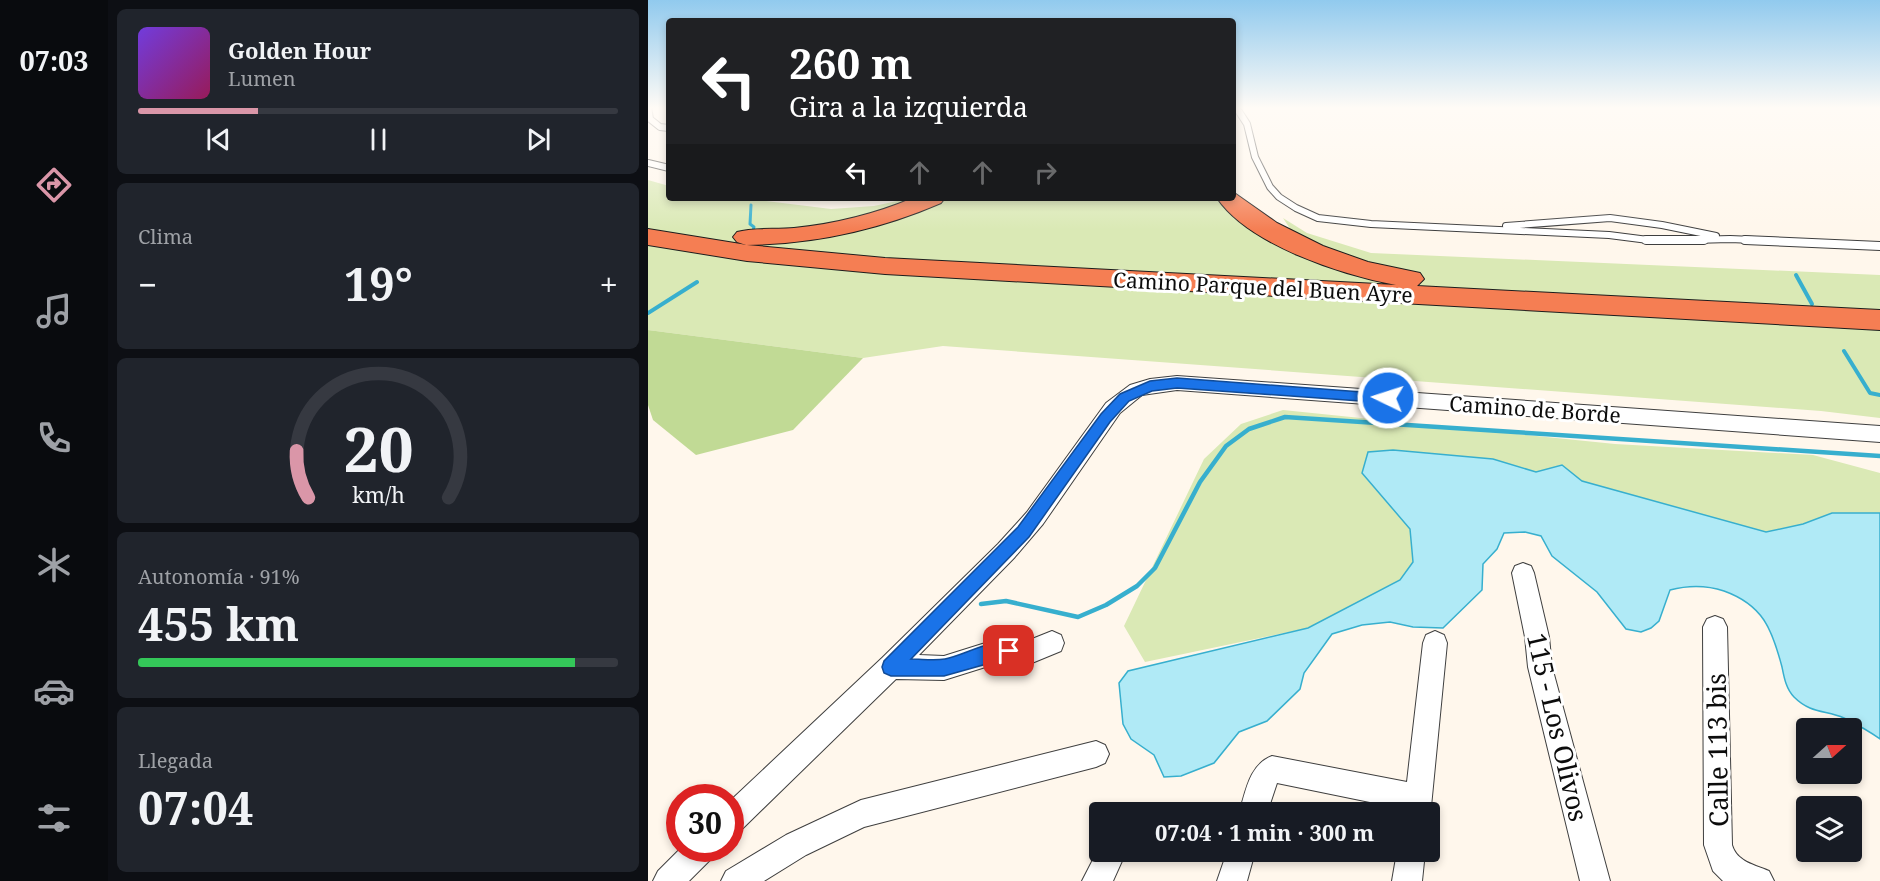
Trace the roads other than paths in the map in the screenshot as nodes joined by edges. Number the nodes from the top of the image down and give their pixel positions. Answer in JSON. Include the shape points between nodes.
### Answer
{"nodes":[{"id":1,"x":1253,"y":148,"type":"edge"},
{"id":2,"x":648,"y":163,"type":"edge"},
{"id":3,"x":666,"y":167,"type":"edge"},
{"id":4,"x":926,"y":201,"type":"edge"},
{"id":5,"x":1233,"y":201,"type":"edge"},
{"id":6,"x":648,"y":229,"type":"edge"},
{"id":7,"x":1474,"y":229,"type":"junction"},
{"id":8,"x":648,"y":237,"type":"edge"},
{"id":9,"x":1730,"y":239,"type":"junction"},
{"id":10,"x":1880,"y":246,"type":"edge"},
{"id":11,"x":648,"y":259,"type":"edge"},
{"id":12,"x":1586,"y":305,"type":"junction"},
{"id":13,"x":1880,"y":320,"type":"edge"},
{"id":14,"x":1880,"y":341,"type":"edge"},
{"id":15,"x":1880,"y":434,"type":"edge"},
{"id":16,"x":1523,"y":573,"type":"dead end"},
{"id":17,"x":1715,"y":627,"type":"dead end"},
{"id":18,"x":1052,"y":643,"type":"dead end"},
{"id":19,"x":1435,"y":643,"type":"dead end"},
{"id":20,"x":891,"y":667,"type":"junction"},
{"id":21,"x":1096,"y":754,"type":"dead end"},
{"id":22,"x":1257,"y":802,"type":"edge"},
{"id":23,"x":1402,"y":802,"type":"edge"},
{"id":24,"x":1418,"y":802,"type":"edge"},
{"id":25,"x":744,"y":808,"type":"edge"},
{"id":26,"x":689,"y":862,"type":"edge"},
{"id":27,"x":1107,"y":862,"type":"edge"},
{"id":28,"x":1238,"y":862,"type":"edge"},
{"id":29,"x":1410,"y":862,"type":"edge"},
{"id":30,"x":673,"y":880,"type":"edge"},
{"id":31,"x":736,"y":881,"type":"edge"},
{"id":32,"x":1097,"y":881,"type":"edge"},
{"id":33,"x":1232,"y":881,"type":"edge"},
{"id":34,"x":1407,"y":881,"type":"edge"},
{"id":35,"x":1595,"y":881,"type":"edge"},
{"id":36,"x":1759,"y":881,"type":"edge"}],
"edges":[{"from":1,"to":7,"type":"lane","via":[[1270,187],[1279,197],[1318,218]]},
{"from":2,"to":3,"type":"lane"},
{"from":4,"to":6,"type":"highway","via":[[863,222],[784,235],[736,237]]},
{"from":5,"to":12,"type":"highway","via":[[1273,231],[1359,268]]},
{"from":7,"to":9,"type":"lane","via":[[1656,241]]},
{"from":7,"to":9,"type":"lane","via":[[1610,218]]},
{"from":8,"to":12,"type":"highway","name":"Camino Parque del Buen Ayre","via":[[747,253],[885,266]]},
{"from":9,"to":10,"type":"lane"},
{"from":11,"to":14,"type":"highway","name":"Camino Parque del Buen Ayre","via":[[794,279],[935,289]]},
{"from":12,"to":13,"type":"highway","name":"Camino Parque del Buen Ayre"},
{"from":15,"to":20,"type":"street","name":"Camino de Borde","via":[[1177,383],[1150,386],[1137,390],[1113,408],[1023,532]]},
{"from":16,"to":35,"type":"street","name":"115 - Los Olivos","via":[[1538,637],[1540,667]]},
{"from":17,"to":36,"type":"street","name":"Calle 113 bis","via":[[1718,844],[1721,859],[1729,869]]},
{"from":18,"to":20,"type":"street","via":[[1027,653],[995,652],[944,668]]},
{"from":19,"to":24,"type":"street"},
{"from":20,"to":25,"type":"street","name":"Camino de Borde"},
{"from":21,"to":31,"type":"street","via":[[861,814],[804,841]]},
{"from":22,"to":23,"type":"street","via":[[1265,776],[1272,769]]},
{"from":26,"to":30,"type":"street"},
{"from":27,"to":32,"type":"street"},
{"from":28,"to":33,"type":"street"},
{"from":29,"to":34,"type":"street"}]}
